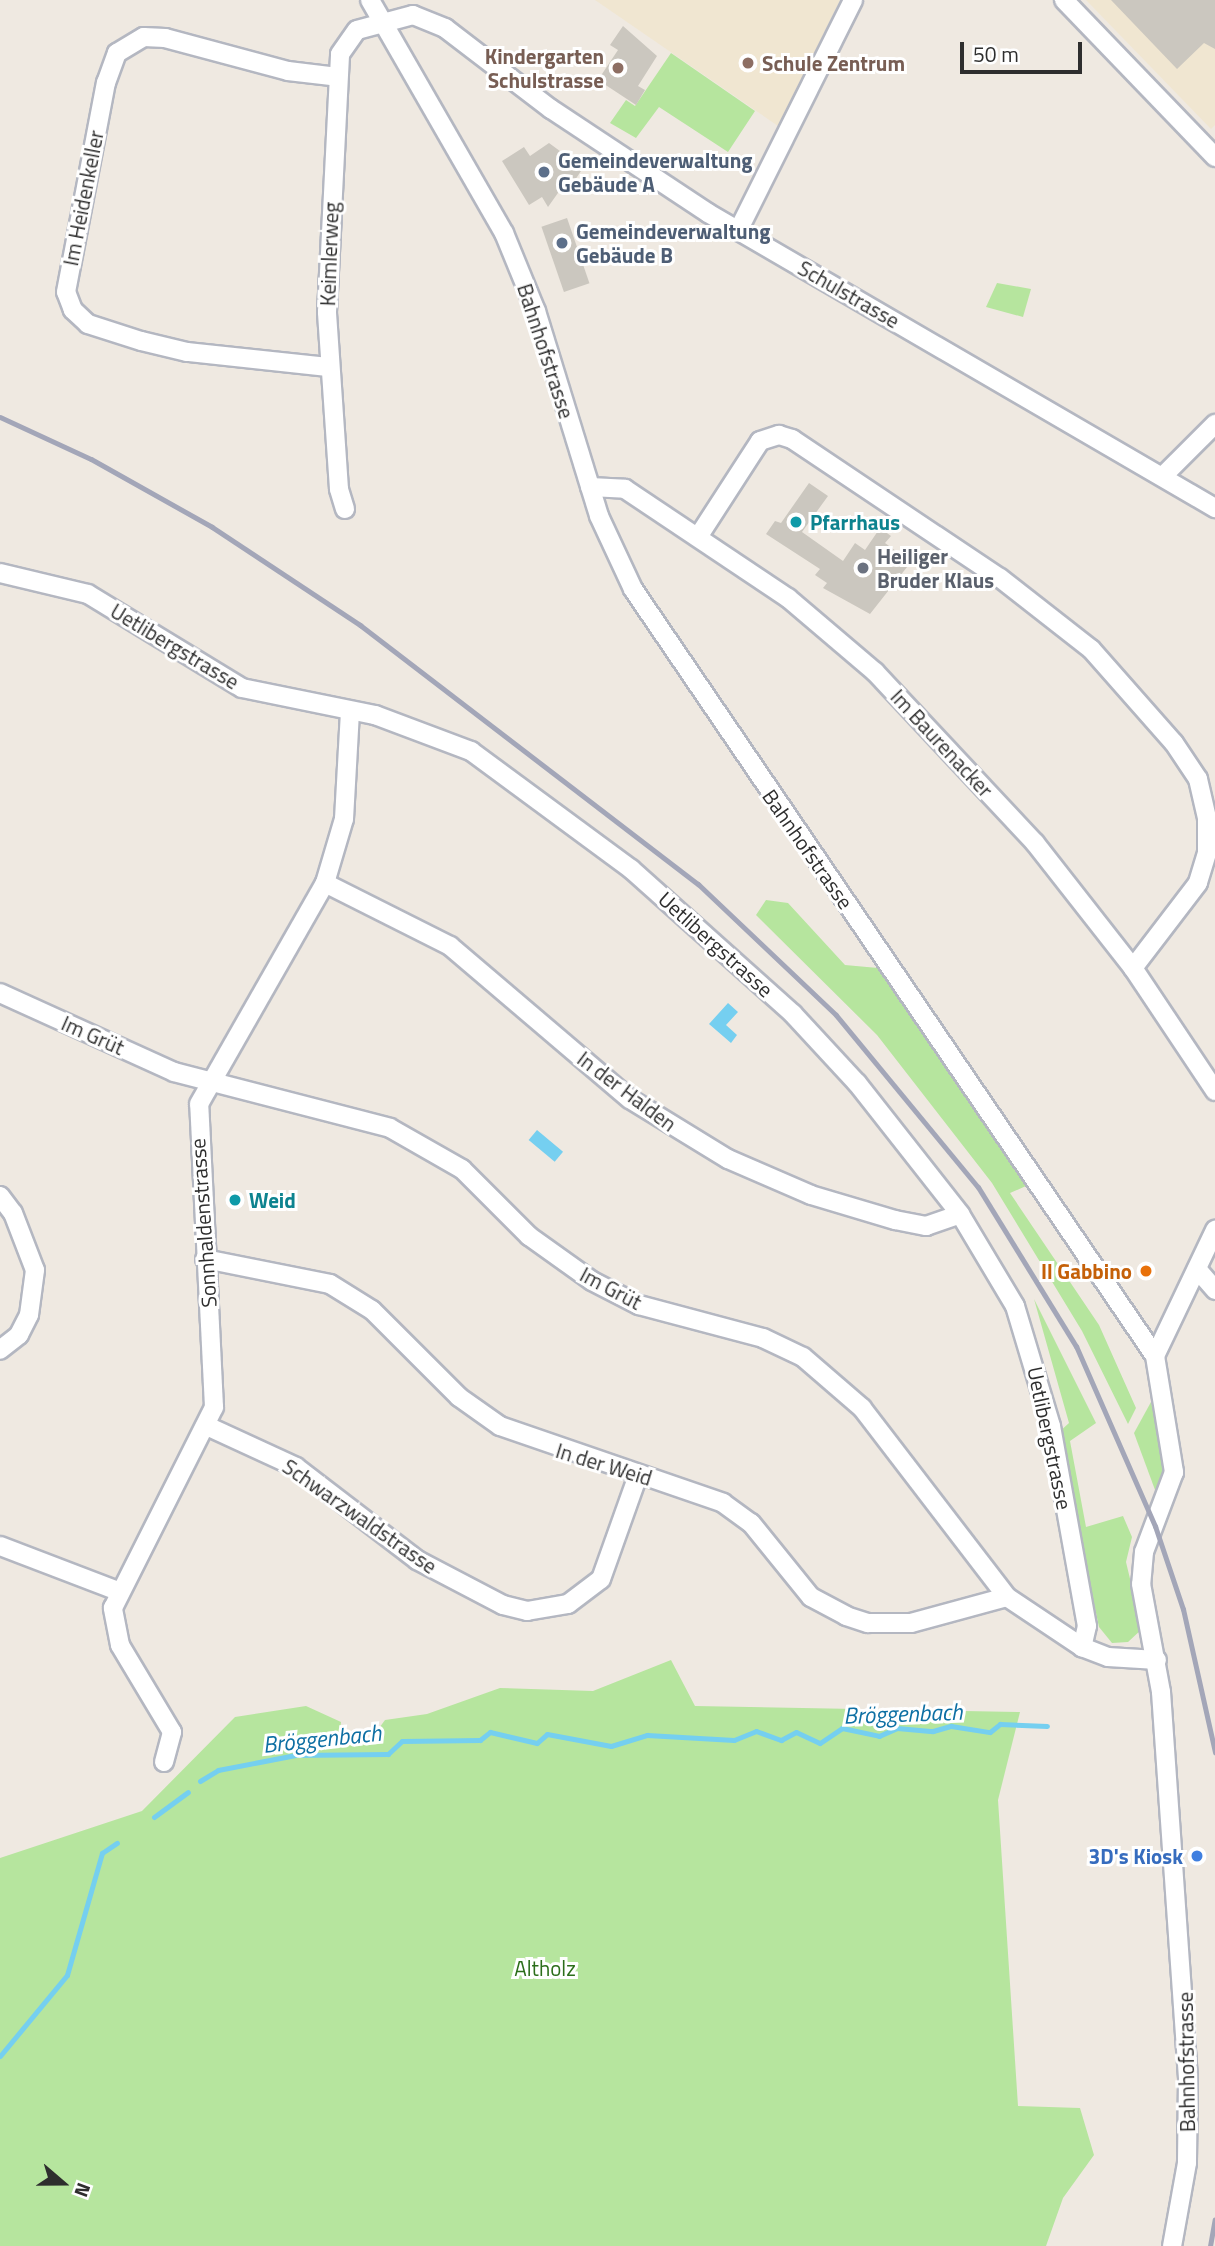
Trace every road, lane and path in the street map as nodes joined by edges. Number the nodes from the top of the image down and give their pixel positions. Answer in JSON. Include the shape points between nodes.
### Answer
{"nodes":[{"id":1,"x":370,"y":0,"type":"edge"},
{"id":2,"x":853,"y":0,"type":"edge"},
{"id":3,"x":1064,"y":0,"type":"edge"},
{"id":4,"x":383,"y":21,"type":"junction"},
{"id":5,"x":338,"y":77,"type":"junction"},
{"id":6,"x":1215,"y":157,"type":"edge"},
{"id":7,"x":738,"y":232,"type":"junction"},
{"id":8,"x":328,"y":367,"type":"junction"},
{"id":9,"x":1215,"y":424,"type":"edge"},
{"id":10,"x":1163,"y":476,"type":"junction"},
{"id":11,"x":590,"y":486,"type":"junction"},
{"id":12,"x":1215,"y":508,"type":"edge"},
{"id":13,"x":345,"y":509,"type":"dead end"},
{"id":14,"x":698,"y":537,"type":"junction"},
{"id":15,"x":0,"y":573,"type":"edge"},
{"id":16,"x":350,"y":711,"type":"junction"},
{"id":17,"x":325,"y":884,"type":"junction"},
{"id":18,"x":1133,"y":968,"type":"junction"},
{"id":19,"x":0,"y":993,"type":"edge"},
{"id":20,"x":207,"y":1083,"type":"junction"},
{"id":21,"x":1215,"y":1091,"type":"edge"},
{"id":22,"x":0,"y":1196,"type":"edge"},
{"id":23,"x":960,"y":1214,"type":"junction"},
{"id":24,"x":1215,"y":1230,"type":"edge"},
{"id":25,"x":205,"y":1259,"type":"junction"},
{"id":26,"x":1197,"y":1269,"type":"junction"},
{"id":27,"x":1215,"y":1290,"type":"edge"},
{"id":28,"x":0,"y":1350,"type":"edge"},
{"id":29,"x":1155,"y":1356,"type":"junction"},
{"id":30,"x":207,"y":1426,"type":"junction"},
{"id":31,"x":638,"y":1475,"type":"junction"},
{"id":32,"x":0,"y":1546,"type":"edge"},
{"id":33,"x":118,"y":1591,"type":"junction"},
{"id":34,"x":1007,"y":1597,"type":"junction"},
{"id":35,"x":1082,"y":1647,"type":"junction"},
{"id":36,"x":1157,"y":1660,"type":"junction"},
{"id":37,"x":164,"y":1762,"type":"dead end"},
{"id":38,"x":1172,"y":2246,"type":"edge"}],
"edges":[{"from":1,"to":4,"type":"street","name":"Bahnhofstrasse"},
{"from":2,"to":7,"type":"street"},
{"from":3,"to":6,"type":"street"},
{"from":4,"to":5,"type":"street","name":"Keimlerweg","via":[[349,38]]},
{"from":4,"to":7,"type":"street","name":"Schulstrasse","via":[[413,15],[434,21],[551,109]]},
{"from":4,"to":11,"type":"street","name":"Bahnhofstrasse","via":[[504,233],[536,311]]},
{"from":5,"to":8,"type":"street","name":"Keimlerweg"},
{"from":5,"to":8,"type":"street","name":"Im Heidenkeller","via":[[288,71],[164,38],[144,37],[117,53],[106,83],[66,292],[73,310],[88,324],[141,341],[187,352]]},
{"from":7,"to":10,"type":"street","name":"Schulstrasse"},
{"from":8,"to":13,"type":"street","name":"Keimlerweg"},
{"from":9,"to":10,"type":"street"},
{"from":10,"to":12,"type":"street","name":"Schulstrasse"},
{"from":11,"to":14,"type":"street","name":"Im Baurenacker","via":[[625,489]]},
{"from":11,"to":29,"type":"street","name":"Bahnhofstrasse","via":[[612,551],[642,604]]},
{"from":14,"to":18,"type":"street","name":"Im Baurenacker","via":[[788,598],[875,672],[1035,842]]},
{"from":14,"to":18,"type":"street","via":[[760,441],[779,435],[792,439],[1000,578],[1091,649],[1174,743],[1198,779],[1207,818],[1208,853],[1198,883]]},
{"from":15,"to":16,"type":"street","name":"Uetlibergstrasse","via":[[88,594],[242,688]]},
{"from":16,"to":17,"type":"street","name":"Sonnhaldenstrasse","via":[[344,819]]},
{"from":16,"to":23,"type":"street","name":"Uetlibergstrasse","via":[[421,729],[471,751],[631,869],[793,1014],[857,1083]]},
{"from":17,"to":20,"type":"street","name":"Sonnhaldenstrasse"},
{"from":17,"to":23,"type":"street","name":"In der Halden","via":[[458,951],[630,1099],[728,1159],[801,1191],[895,1220],[926,1226]]},
{"from":18,"to":21,"type":"street","name":"Im Baurenacker"},
{"from":19,"to":20,"type":"street","name":"Im Grüt"},
{"from":20,"to":25,"type":"street","name":"Sonnhaldenstrasse","via":[[196,1133]]},
{"from":20,"to":34,"type":"street","name":"Im Grüt","via":[[362,1119],[417,1140],[462,1169],[529,1236],[592,1281],[639,1305],[751,1334],[803,1357],[870,1416]]},
{"from":22,"to":28,"type":"street","via":[[13,1213],[35,1270],[29,1315],[19,1335]]},
{"from":23,"to":35,"type":"street","name":"Uetlibergstrasse","via":[[1015,1306],[1029,1343],[1080,1576],[1087,1626]]},
{"from":24,"to":26,"type":"street"},
{"from":25,"to":30,"type":"street","name":"Sonnhaldenstrasse","via":[[215,1390]]},
{"from":25,"to":31,"type":"street","name":"In der Weid","via":[[330,1284],[399,1332],[482,1415],[539,1443]]},
{"from":26,"to":27,"type":"street"},
{"from":26,"to":29,"type":"street"},
{"from":29,"to":36,"type":"street","name":"Bahnhofstrasse","via":[[1175,1454],[1171,1489],[1140,1569]]},
{"from":30,"to":31,"type":"street","name":"Schwarzwaldstrasse","via":[[296,1467],[417,1560],[503,1605],[527,1611],[568,1604],[601,1579]]},
{"from":30,"to":33,"type":"street","name":"Sonnhaldenstrasse"},
{"from":31,"to":34,"type":"street","name":"In der Weid","via":[[700,1492],[740,1514],[811,1597],[846,1616],[869,1623],[911,1623]]},
{"from":32,"to":33,"type":"street"},
{"from":33,"to":37,"type":"street","name":"Sonnhaldenstrasse","via":[[114,1626],[120,1645],[174,1732]]},
{"from":34,"to":35,"type":"street","name":"Im Grüt"},
{"from":35,"to":36,"type":"street","name":"Im Grüt","via":[[1108,1657]]},
{"from":36,"to":38,"type":"street","name":"Bahnhofstrasse","via":[[1184,1961],[1187,2163]]}]}
